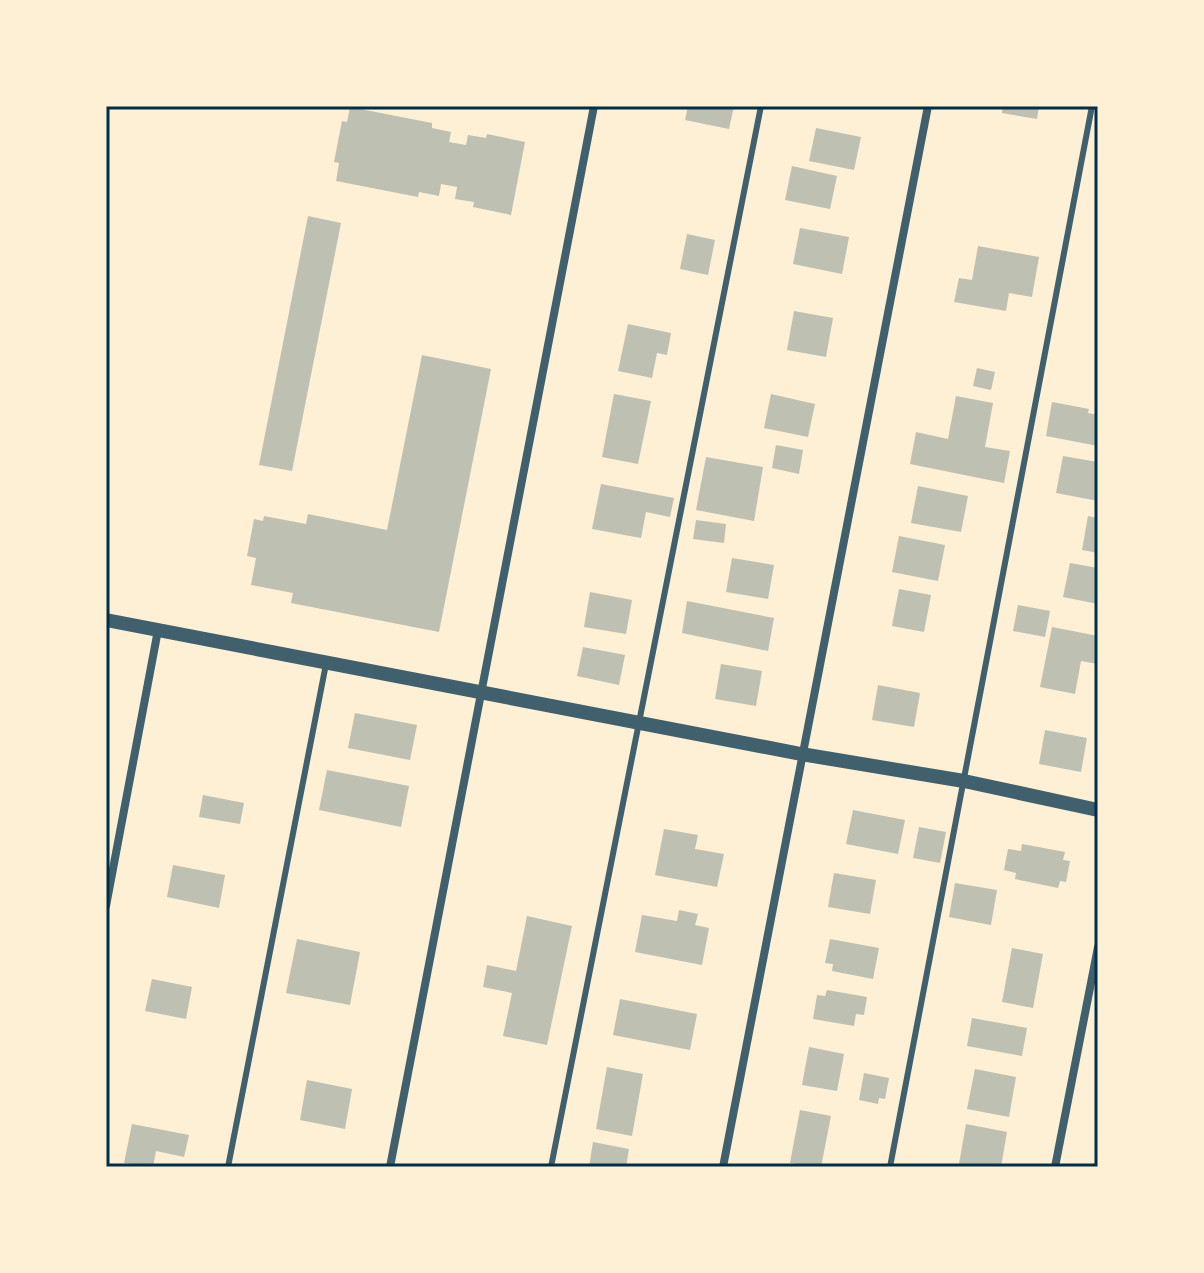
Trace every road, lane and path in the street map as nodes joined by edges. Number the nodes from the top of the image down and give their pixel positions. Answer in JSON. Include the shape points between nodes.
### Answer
{"nodes":[{"id":1,"x":594,"y":106,"type":"edge"},
{"id":2,"x":761,"y":106,"type":"edge"},
{"id":3,"x":928,"y":106,"type":"edge"},
{"id":4,"x":1092,"y":106,"type":"edge"},
{"id":5,"x":106,"y":620,"type":"edge"},
{"id":6,"x":158,"y":630,"type":"junction"},
{"id":7,"x":326,"y":663,"type":"junction"},
{"id":8,"x":480,"y":692,"type":"junction"},
{"id":9,"x":641,"y":723,"type":"junction"},
{"id":10,"x":801,"y":754,"type":"junction"},
{"id":11,"x":964,"y":781,"type":"junction"},
{"id":12,"x":1098,"y":810,"type":"edge"},
{"id":13,"x":106,"y":906,"type":"edge"},
{"id":14,"x":1098,"y":947,"type":"edge"},
{"id":15,"x":228,"y":1167,"type":"edge"},
{"id":16,"x":390,"y":1167,"type":"edge"},
{"id":17,"x":551,"y":1167,"type":"edge"},
{"id":18,"x":723,"y":1167,"type":"edge"},
{"id":19,"x":890,"y":1167,"type":"edge"},
{"id":20,"x":1055,"y":1167,"type":"edge"}],
"edges":[{"from":1,"to":8,"type":"street"},
{"from":2,"to":9,"type":"lane"},
{"from":3,"to":10,"type":"street"},
{"from":4,"to":11,"type":"lane"},
{"from":5,"to":6,"type":"street"},
{"from":6,"to":7,"type":"street"},
{"from":6,"to":13,"type":"street"},
{"from":7,"to":8,"type":"street"},
{"from":7,"to":15,"type":"lane"},
{"from":8,"to":9,"type":"street"},
{"from":8,"to":16,"type":"street"},
{"from":9,"to":10,"type":"street"},
{"from":9,"to":17,"type":"lane"},
{"from":10,"to":11,"type":"street"},
{"from":10,"to":18,"type":"street"},
{"from":11,"to":12,"type":"street"},
{"from":11,"to":19,"type":"lane"},
{"from":14,"to":20,"type":"street"}]}
